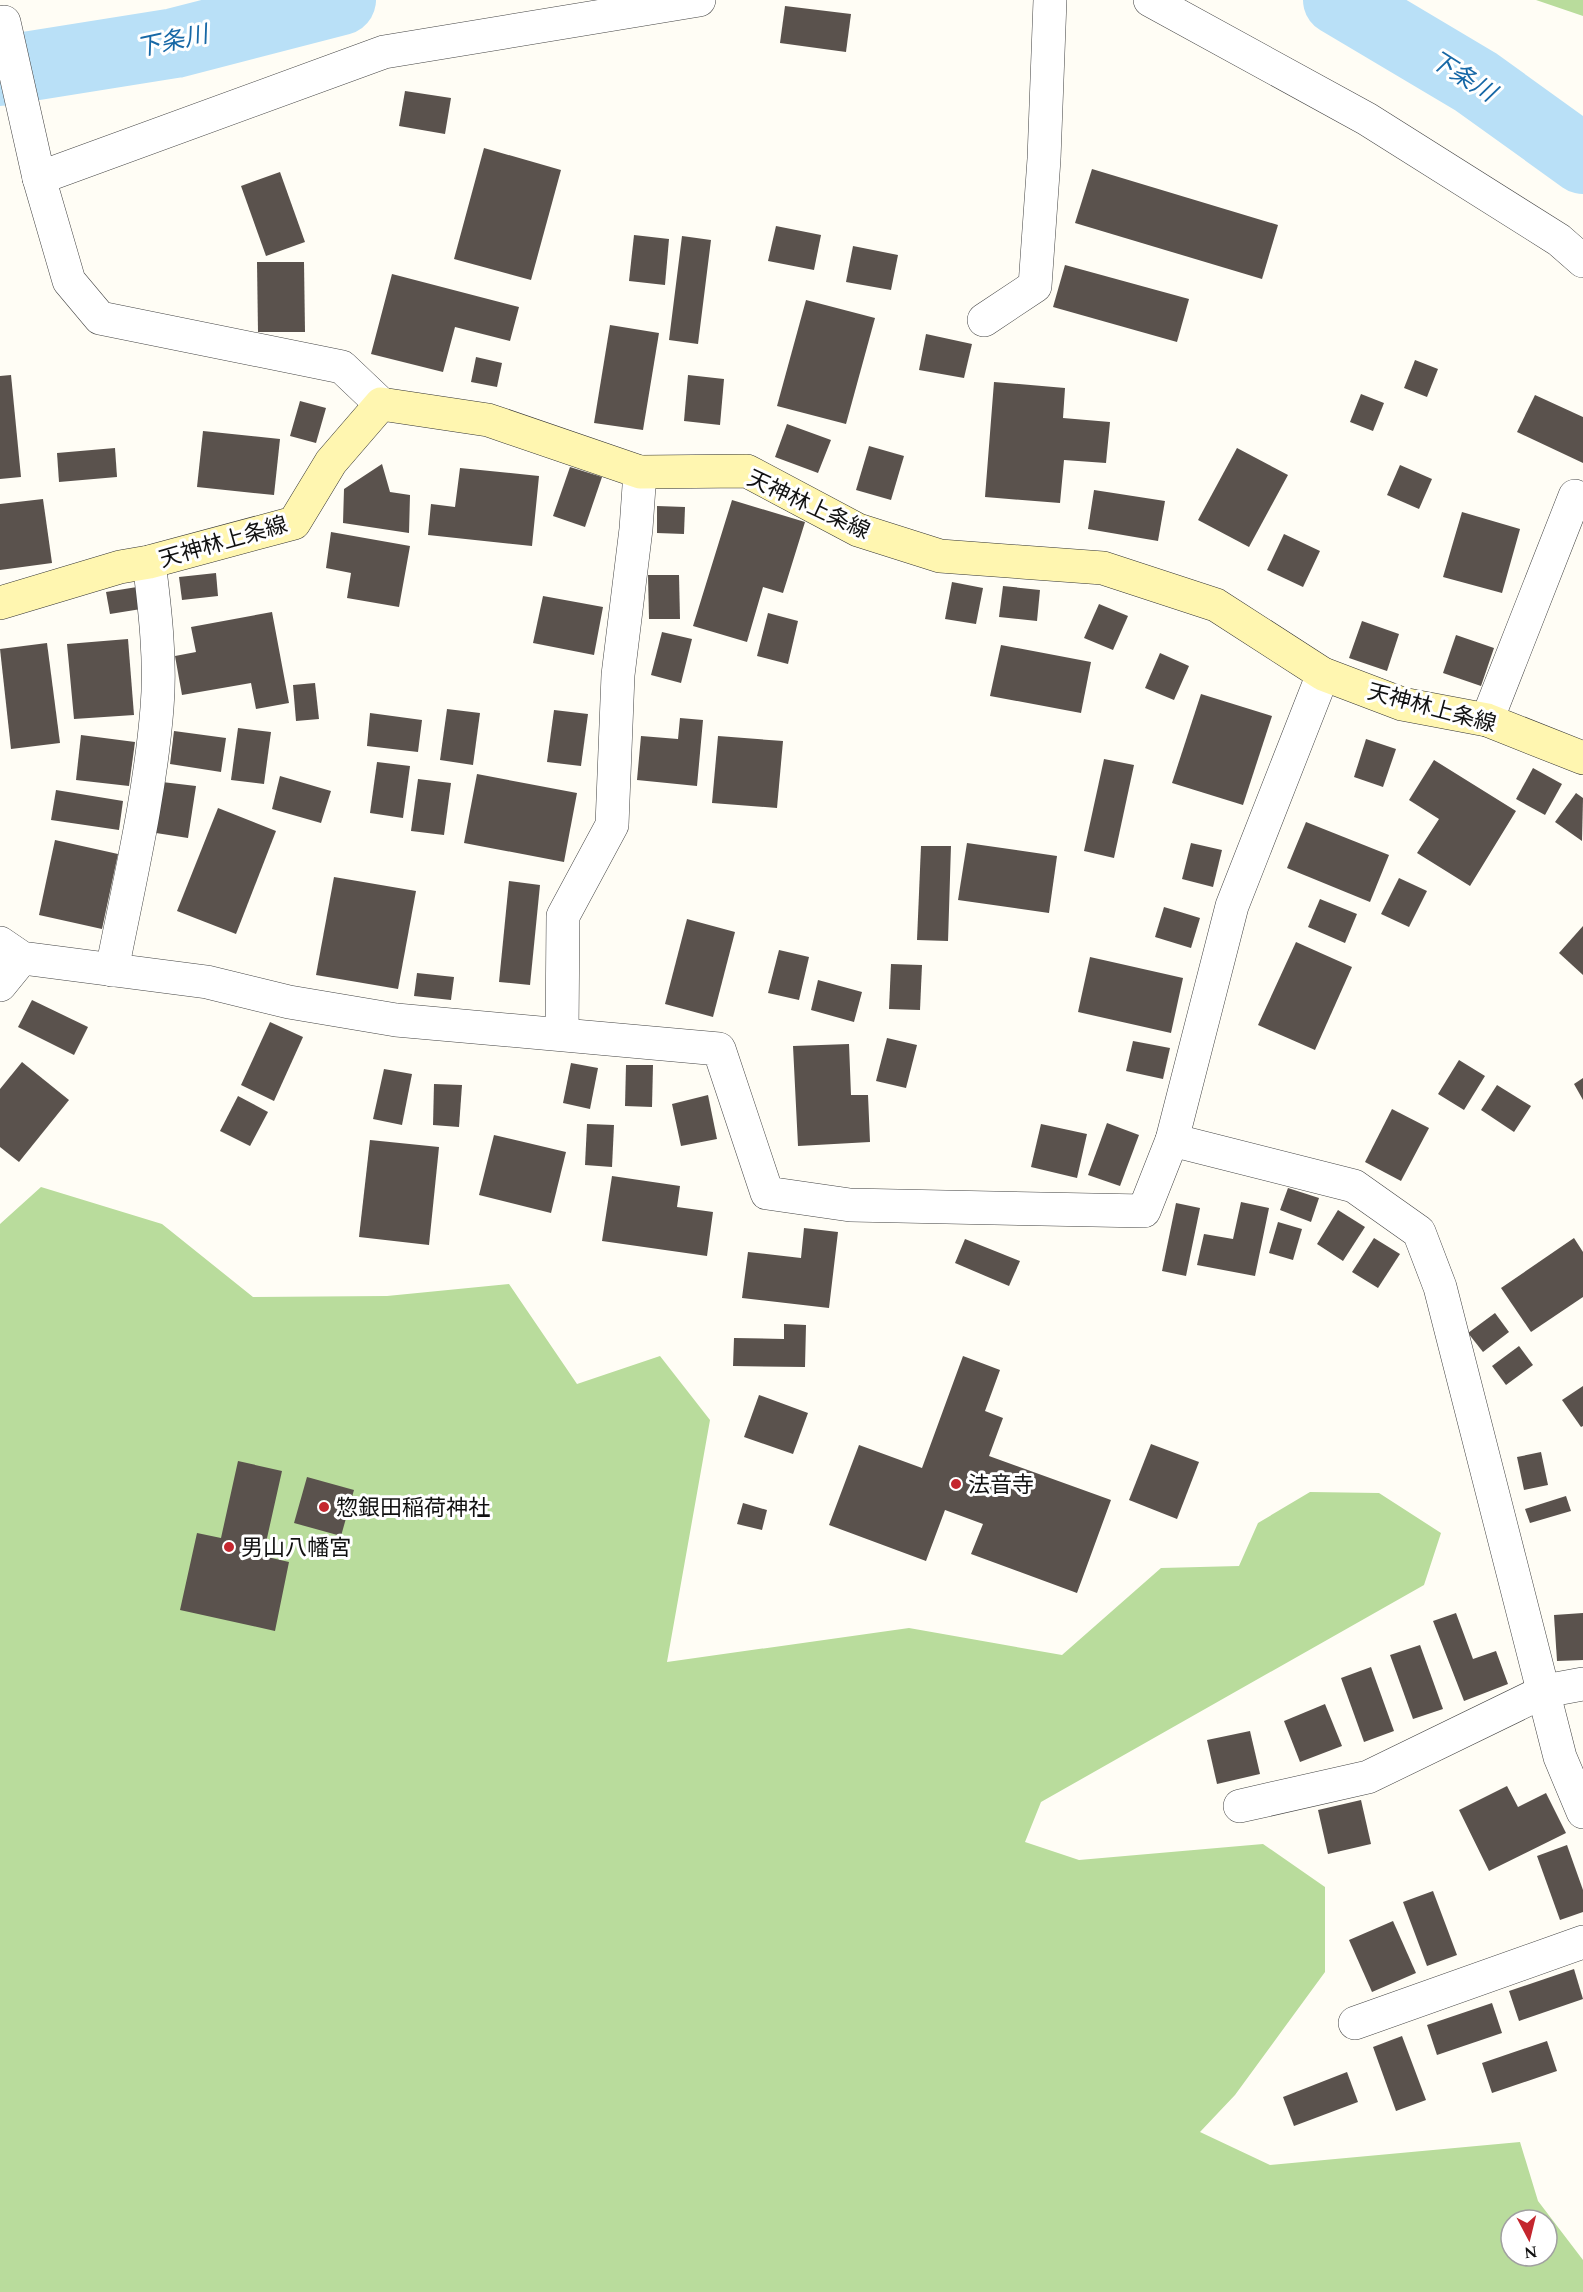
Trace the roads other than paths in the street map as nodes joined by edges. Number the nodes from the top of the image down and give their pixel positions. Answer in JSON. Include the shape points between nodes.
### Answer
{"nodes":[{"id":1,"x":699,"y":0,"type":"edge"},
{"id":2,"x":1050,"y":0,"type":"edge"},
{"id":3,"x":1150,"y":0,"type":"edge"},
{"id":4,"x":4,"y":22,"type":"dead end"},
{"id":5,"x":39,"y":178,"type":"junction"},
{"id":6,"x":1583,"y":261,"type":"edge"},
{"id":7,"x":984,"y":320,"type":"dead end"},
{"id":8,"x":381,"y":405,"type":"junction"},
{"id":9,"x":640,"y":472,"type":"junction"},
{"id":10,"x":1575,"y":496,"type":"dead end"},
{"id":11,"x":149,"y":562,"type":"junction"},
{"id":12,"x":0,"y":603,"type":"edge"},
{"id":13,"x":1323,"y":674,"type":"junction"},
{"id":14,"x":1487,"y":720,"type":"junction"},
{"id":15,"x":1583,"y":758,"type":"edge"},
{"id":16,"x":11,"y":951,"type":"edge"},
{"id":17,"x":112,"y":970,"type":"junction"},
{"id":18,"x":0,"y":985,"type":"edge"},
{"id":19,"x":562,"y":1034,"type":"junction"},
{"id":20,"x":1172,"y":1140,"type":"junction"},
{"id":21,"x":1583,"y":1684,"type":"edge"},
{"id":22,"x":1545,"y":1691,"type":"junction"},
{"id":23,"x":1240,"y":1806,"type":"dead end"},
{"id":24,"x":1583,"y":1812,"type":"edge"},
{"id":25,"x":1583,"y":1942,"type":"edge"},
{"id":26,"x":1355,"y":2023,"type":"dead end"}],
"edges":[{"from":1,"to":5,"type":"street","via":[[384,52]]},
{"from":2,"to":7,"type":"street","via":[[1035,286]]},
{"from":3,"to":6,"type":"street","via":[[1367,119],[1559,240]]},
{"from":4,"to":5,"type":"street"},
{"from":5,"to":8,"type":"street","via":[[69,281],[100,318],[342,367]]},
{"from":8,"to":9,"type":"main road","name":"天神林上条線","via":[[488,420]]},
{"from":8,"to":11,"type":"main road","name":"天神林上条線","via":[[331,462],[294,524]]},
{"from":9,"to":13,"type":"main road","name":"天神林上条線","via":[[747,471],[858,530],[939,556],[1103,568],[1216,605]]},
{"from":9,"to":19,"type":"street","via":[[618,675],[612,825],[563,916]]},
{"from":10,"to":14,"type":"street"},
{"from":11,"to":12,"type":"main road","name":"天神林上条線"},
{"from":11,"to":17,"type":"street","via":[[157,706],[146,801]]},
{"from":13,"to":14,"type":"main road","name":"天神林上条線","via":[[1402,704]]},
{"from":13,"to":20,"type":"street","via":[[1232,906]]},
{"from":14,"to":15,"type":"main road","name":"天神林上条線"},
{"from":16,"to":17,"type":"street"},
{"from":16,"to":18,"type":"street"},
{"from":17,"to":19,"type":"street","via":[[207,982],[289,1002],[396,1020]]},
{"from":19,"to":20,"type":"street","via":[[718,1049],[767,1193],[850,1205],[1144,1211]]},
{"from":20,"to":22,"type":"street","via":[[1354,1186],[1419,1232],[1440,1287]]},
{"from":21,"to":22,"type":"street"},
{"from":22,"to":23,"type":"street","via":[[1368,1777]]},
{"from":22,"to":24,"type":"street","via":[[1560,1756]]},
{"from":25,"to":26,"type":"street"}]}
